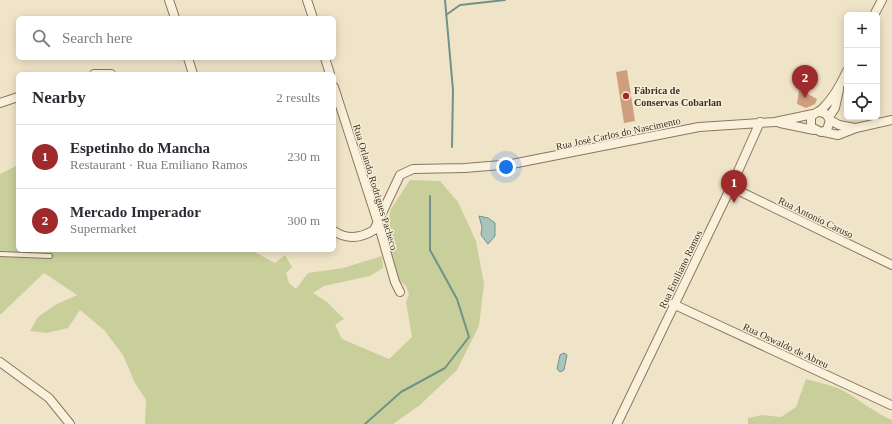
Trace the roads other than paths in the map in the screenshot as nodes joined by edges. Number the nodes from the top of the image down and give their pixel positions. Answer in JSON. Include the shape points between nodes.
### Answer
{"nodes":[{"id":1,"x":169,"y":0,"type":"edge"},
{"id":2,"x":307,"y":0,"type":"edge"},
{"id":3,"x":882,"y":0,"type":"edge"},
{"id":4,"x":876,"y":12,"type":"edge"},
{"id":5,"x":174,"y":16,"type":"edge"},
{"id":6,"x":312,"y":16,"type":"edge"},
{"id":7,"x":189,"y":60,"type":"edge"},
{"id":8,"x":326,"y":60,"type":"edge"},
{"id":9,"x":192,"y":72,"type":"edge"},
{"id":10,"x":329,"y":72,"type":"edge"},
{"id":11,"x":844,"y":77,"type":"edge"},
{"id":12,"x":839,"y":87,"type":"junction"},
{"id":13,"x":16,"y":98,"type":"edge"},
{"id":14,"x":336,"y":101,"type":"edge"},
{"id":15,"x":0,"y":103,"type":"edge"},
{"id":16,"x":816,"y":113,"type":"junction"},
{"id":17,"x":830,"y":118,"type":"junction"},
{"id":18,"x":892,"y":120,"type":"edge"},
{"id":19,"x":760,"y":122,"type":"junction"},
{"id":20,"x":775,"y":122,"type":"junction"},
{"id":21,"x":856,"y":128,"type":"junction"},
{"id":22,"x":814,"y":130,"type":"junction"},
{"id":23,"x":824,"y":132,"type":"junction"},
{"id":24,"x":731,"y":187,"type":"junction"},
{"id":25,"x":378,"y":223,"type":"junction"},
{"id":26,"x":336,"y":232,"type":"edge"},
{"id":27,"x":0,"y":254,"type":"edge"},
{"id":28,"x":50,"y":256,"type":"dead end"},
{"id":29,"x":892,"y":265,"type":"edge"},
{"id":30,"x":400,"y":292,"type":"dead end"},
{"id":31,"x":674,"y":304,"type":"junction"},
{"id":32,"x":0,"y":362,"type":"edge"},
{"id":33,"x":891,"y":405,"type":"edge"},
{"id":34,"x":70,"y":424,"type":"edge"},
{"id":35,"x":618,"y":424,"type":"edge"}],
"edges":[{"from":1,"to":5,"type":"street"},
{"from":2,"to":6,"type":"street"},
{"from":3,"to":4,"type":"street"},
{"from":7,"to":9,"type":"street"},
{"from":8,"to":10,"type":"street"},
{"from":11,"to":12,"type":"street"},
{"from":12,"to":16,"type":"street"},
{"from":12,"to":17,"type":"street","via":[[836,108]]},
{"from":13,"to":15,"type":"street"},
{"from":14,"to":25,"type":"street","name":"Rua Orlando Rodrigues Pacheco"},
{"from":16,"to":17,"type":"street"},
{"from":16,"to":20,"type":"street","name":"Rua José Carlos do Nascimento"},
{"from":16,"to":22,"type":"street","via":[[810,124]]},
{"from":17,"to":21,"type":"street","via":[[839,125]]},
{"from":17,"to":23,"type":"street","via":[[829,127]]},
{"from":18,"to":21,"type":"street"},
{"from":19,"to":20,"type":"street","name":"Rua José Carlos do Nascimento"},
{"from":19,"to":24,"type":"street","name":"Rua Emiliano Ramos"},
{"from":19,"to":25,"type":"street","name":"Rua José Carlos do Nascimento","via":[[699,127],[545,159],[465,168],[408,170],[400,175]]},
{"from":20,"to":22,"type":"street","name":"Rua José Carlos do Nascimento"},
{"from":21,"to":23,"type":"street","via":[[838,135]]},
{"from":22,"to":23,"type":"street"},
{"from":24,"to":29,"type":"street","name":"Rua Antonio Caruso"},
{"from":24,"to":31,"type":"street","name":"Rua Emiliano Ramos"},
{"from":25,"to":26,"type":"street","via":[[374,230],[358,236],[343,236]]},
{"from":25,"to":30,"type":"street","name":"Rua Orlando Rodrigues Pacheco"},
{"from":27,"to":28,"type":"lane"},
{"from":31,"to":33,"type":"street","name":"Rua Oswaldo de Abreu"},
{"from":31,"to":35,"type":"street","name":"Rua Emiliano Ramos"},
{"from":32,"to":34,"type":"street","via":[[49,398]]}]}
